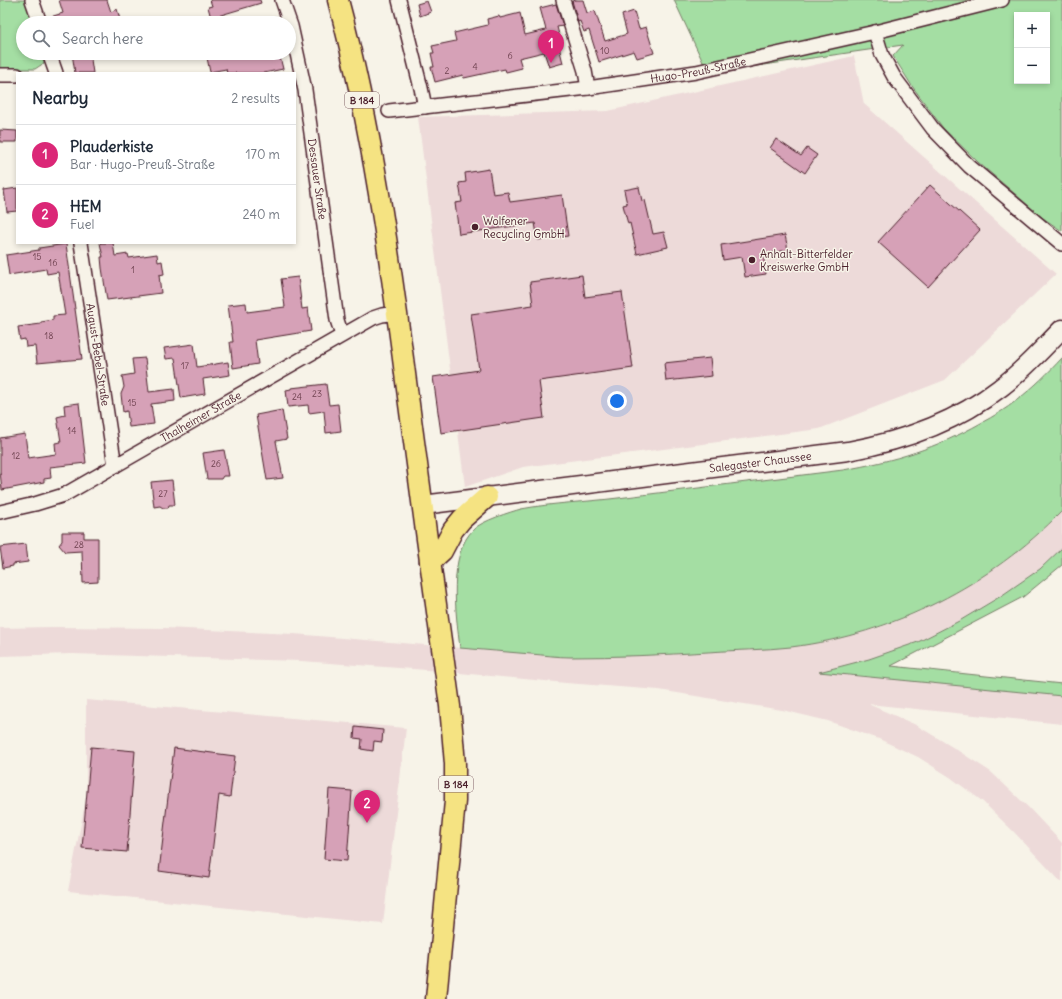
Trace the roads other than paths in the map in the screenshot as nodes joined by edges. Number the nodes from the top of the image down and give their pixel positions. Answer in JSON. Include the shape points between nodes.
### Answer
{"nodes":[{"id":1,"x":32,"y":0,"type":"edge"},
{"id":2,"x":282,"y":0,"type":"edge"},
{"id":3,"x":338,"y":0,"type":"edge"},
{"id":4,"x":399,"y":0,"type":"edge"},
{"id":5,"x":563,"y":0,"type":"edge"},
{"id":6,"x":1002,"y":0,"type":"edge"},
{"id":7,"x":38,"y":16,"type":"edge"},
{"id":8,"x":288,"y":16,"type":"edge"},
{"id":9,"x":875,"y":32,"type":"junction"},
{"id":10,"x":296,"y":49,"type":"edge"},
{"id":11,"x":51,"y":60,"type":"edge"},
{"id":12,"x":56,"y":72,"type":"edge"},
{"id":13,"x":0,"y":75,"type":"edge"},
{"id":14,"x":16,"y":75,"type":"edge"},
{"id":15,"x":588,"y":88,"type":"junction"},
{"id":16,"x":425,"y":107,"type":"junction"},
{"id":17,"x":389,"y":111,"type":"dead end"},
{"id":18,"x":81,"y":244,"type":"edge"},
{"id":19,"x":1062,"y":244,"type":"edge"},
{"id":20,"x":397,"y":313,"type":"junction"},
{"id":21,"x":1062,"y":329,"type":"edge"},
{"id":22,"x":342,"y":335,"type":"junction"},
{"id":23,"x":114,"y":466,"type":"junction"},
{"id":24,"x":487,"y":497,"type":"junction"},
{"id":25,"x":423,"y":505,"type":"junction"},
{"id":26,"x":0,"y":512,"type":"edge"},
{"id":27,"x":430,"y":562,"type":"junction"},
{"id":28,"x":436,"y":999,"type":"edge"}],
"edges":[{"from":1,"to":7,"type":"street"},
{"from":2,"to":8,"type":"street","name":"Dessauer Straße"},
{"from":3,"to":20,"type":"main road","number":"B 184","via":[[367,125]]},
{"from":4,"to":16,"type":"street"},
{"from":5,"to":15,"type":"street","via":[[585,70]]},
{"from":6,"to":9,"type":"street","name":"Hugo-Preuß-Straße"},
{"from":9,"to":15,"type":"street","name":"Hugo-Preuß-Straße","via":[[696,72]]},
{"from":9,"to":19,"type":"street","via":[[882,55],[894,76],[933,129],[969,166]]},
{"from":10,"to":22,"type":"street","name":"Dessauer Straße","via":[[305,90],[337,320]]},
{"from":11,"to":12,"type":"street"},
{"from":13,"to":14,"type":"street"},
{"from":15,"to":16,"type":"street","name":"Hugo-Preuß-Straße"},
{"from":16,"to":17,"type":"street","name":"Hugo-Preuß-Straße"},
{"from":18,"to":23,"type":"street","name":"August-Bebel-Straße"},
{"from":20,"to":22,"type":"street","name":"Thalheimer Straße","via":[[373,318]]},
{"from":20,"to":25,"type":"main road","number":"B 184"},
{"from":21,"to":24,"type":"main road","name":"Salegaster Chaussee","via":[[1016,374],[984,400],[928,430],[889,443],[848,451]]},
{"from":22,"to":23,"type":"street","name":"Thalheimer Straße"},
{"from":23,"to":26,"type":"street","name":"Thalheimer Straße","via":[[64,495]]},
{"from":24,"to":25,"type":"main road","name":"Salegaster Chaussee"},
{"from":24,"to":27,"type":"main road","via":[[462,519],[442,551]]},
{"from":25,"to":27,"type":"main road","number":"B 184"},
{"from":27,"to":28,"type":"main road","number":"B 184","via":[[450,706],[455,764],[455,801]]}]}
